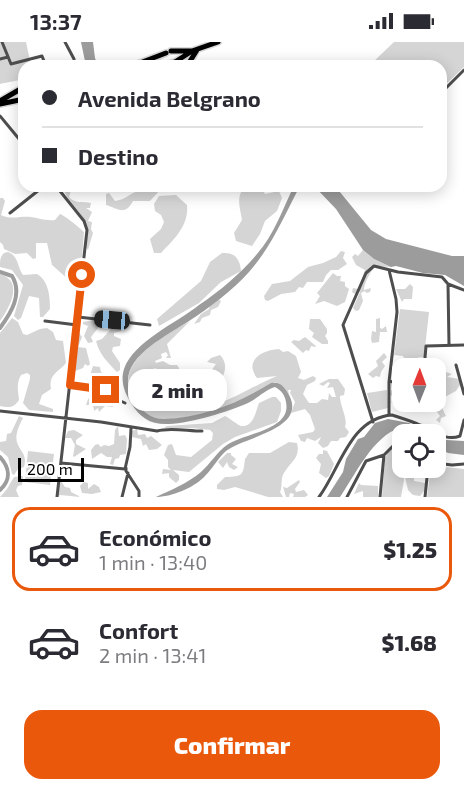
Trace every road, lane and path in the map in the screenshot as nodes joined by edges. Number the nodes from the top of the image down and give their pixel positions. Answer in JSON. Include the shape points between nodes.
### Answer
{"nodes":[{"id":1,"x":2,"y":42,"type":"edge"},
{"id":2,"x":65,"y":42,"type":"edge"},
{"id":3,"x":218,"y":42,"type":"edge"},
{"id":4,"x":195,"y":50,"type":"junction"},
{"id":5,"x":8,"y":57,"type":"junction"},
{"id":6,"x":0,"y":59,"type":"edge"},
{"id":7,"x":27,"y":60,"type":"edge"},
{"id":8,"x":44,"y":60,"type":"edge"},
{"id":9,"x":74,"y":60,"type":"edge"},
{"id":10,"x":147,"y":60,"type":"edge"},
{"id":11,"x":176,"y":60,"type":"edge"},
{"id":12,"x":190,"y":60,"type":"edge"},
{"id":13,"x":18,"y":62,"type":"edge"},
{"id":14,"x":464,"y":70,"type":"edge"},
{"id":15,"x":447,"y":87,"type":"edge"},
{"id":16,"x":18,"y":91,"type":"edge"},
{"id":17,"x":18,"y":100,"type":"edge"},
{"id":18,"x":0,"y":102,"type":"edge"},
{"id":19,"x":10,"y":102,"type":"junction"},
{"id":20,"x":18,"y":103,"type":"edge"},
{"id":21,"x":0,"y":116,"type":"edge"},
{"id":22,"x":18,"y":138,"type":"edge"},
{"id":23,"x":36,"y":192,"type":"edge"},
{"id":24,"x":60,"y":192,"type":"edge"},
{"id":25,"x":10,"y":213,"type":"dead end"},
{"id":26,"x":389,"y":270,"type":"junction"},
{"id":27,"x":448,"y":284,"type":"junction"},
{"id":28,"x":464,"y":290,"type":"edge"},
{"id":29,"x":78,"y":317,"type":"junction"},
{"id":30,"x":45,"y":321,"type":"dead end"},
{"id":31,"x":77,"y":325,"type":"junction"},
{"id":32,"x":150,"y":325,"type":"dead end"},
{"id":33,"x":449,"y":345,"type":"junction"},
{"id":34,"x":464,"y":345,"type":"edge"},
{"id":35,"x":425,"y":358,"type":"edge"},
{"id":36,"x":456,"y":365,"type":"dead end"},
{"id":37,"x":389,"y":382,"type":"junction"},
{"id":38,"x":392,"y":382,"type":"edge"},
{"id":39,"x":70,"y":385,"type":"junction"},
{"id":40,"x":464,"y":393,"type":"edge"},
{"id":41,"x":125,"y":403,"type":"dead end"},
{"id":42,"x":0,"y":411,"type":"edge"},
{"id":43,"x":389,"y":415,"type":"junction"},
{"id":44,"x":66,"y":418,"type":"junction"},
{"id":45,"x":464,"y":420,"type":"edge"},
{"id":46,"x":372,"y":422,"type":"junction"},
{"id":47,"x":131,"y":427,"type":"junction"},
{"id":48,"x":202,"y":431,"type":"dead end"},
{"id":49,"x":392,"y":447,"type":"edge"},
{"id":50,"x":384,"y":454,"type":"junction"},
{"id":51,"x":61,"y":464,"type":"junction"},
{"id":52,"x":446,"y":464,"type":"edge"},
{"id":53,"x":464,"y":464,"type":"edge"},
{"id":54,"x":126,"y":468,"type":"junction"},
{"id":55,"x":128,"y":474,"type":"junction"},
{"id":56,"x":427,"y":478,"type":"edge"},
{"id":57,"x":57,"y":497,"type":"edge"},
{"id":58,"x":123,"y":497,"type":"edge"},
{"id":59,"x":139,"y":497,"type":"edge"},
{"id":60,"x":319,"y":497,"type":"edge"},
{"id":61,"x":347,"y":497,"type":"edge"},
{"id":62,"x":380,"y":497,"type":"edge"},
{"id":63,"x":425,"y":497,"type":"edge"}],
"edges":[{"from":1,"to":5,"type":"street"},
{"from":2,"to":9,"type":"street"},
{"from":3,"to":4,"type":"highway"},
{"from":4,"to":10,"type":"highway","via":[[168,52]]},
{"from":4,"to":11,"type":"highway"},
{"from":4,"to":12,"type":"highway"},
{"from":5,"to":6,"type":"street"},
{"from":5,"to":13,"type":"street","via":[[9,63]]},
{"from":7,"to":8,"type":"street","via":[[42,56]]},
{"from":14,"to":15,"type":"street"},
{"from":16,"to":18,"type":"highway"},
{"from":17,"to":19,"type":"highway"},
{"from":18,"to":19,"type":"highway"},
{"from":19,"to":20,"type":"highway"},
{"from":21,"to":22,"type":"street"},
{"from":23,"to":25,"type":"street"},
{"from":24,"to":29,"type":"street","via":[[86,226]]},
{"from":26,"to":27,"type":"street","via":[[442,277]]},
{"from":26,"to":37,"type":"street","via":[[397,312]]},
{"from":26,"to":46,"type":"street","via":[[370,268],[343,322]]},
{"from":27,"to":28,"type":"street"},
{"from":27,"to":33,"type":"street"},
{"from":29,"to":31,"type":"street"},
{"from":29,"to":32,"type":"street"},
{"from":30,"to":31,"type":"street"},
{"from":31,"to":39,"type":"street"},
{"from":33,"to":34,"type":"street"},
{"from":33,"to":35,"type":"street","via":[[426,346]]},
{"from":36,"to":40,"type":"street"},
{"from":37,"to":38,"type":"street"},
{"from":37,"to":43,"type":"street"},
{"from":39,"to":41,"type":"street","via":[[104,389]]},
{"from":39,"to":44,"type":"street"},
{"from":42,"to":44,"type":"street"},
{"from":43,"to":45,"type":"street","via":[[451,438],[460,436]]},
{"from":43,"to":46,"type":"street"},
{"from":44,"to":47,"type":"street"},
{"from":44,"to":51,"type":"street"},
{"from":46,"to":60,"type":"street","via":[[351,440]]},
{"from":47,"to":48,"type":"street"},
{"from":47,"to":54,"type":"street"},
{"from":49,"to":50,"type":"street"},
{"from":50,"to":61,"type":"street","via":[[366,461]]},
{"from":50,"to":62,"type":"street"},
{"from":51,"to":54,"type":"street"},
{"from":51,"to":57,"type":"street"},
{"from":52,"to":53,"type":"street"},
{"from":54,"to":55,"type":"street"},
{"from":55,"to":58,"type":"street"},
{"from":55,"to":59,"type":"street"},
{"from":56,"to":63,"type":"street"}]}
